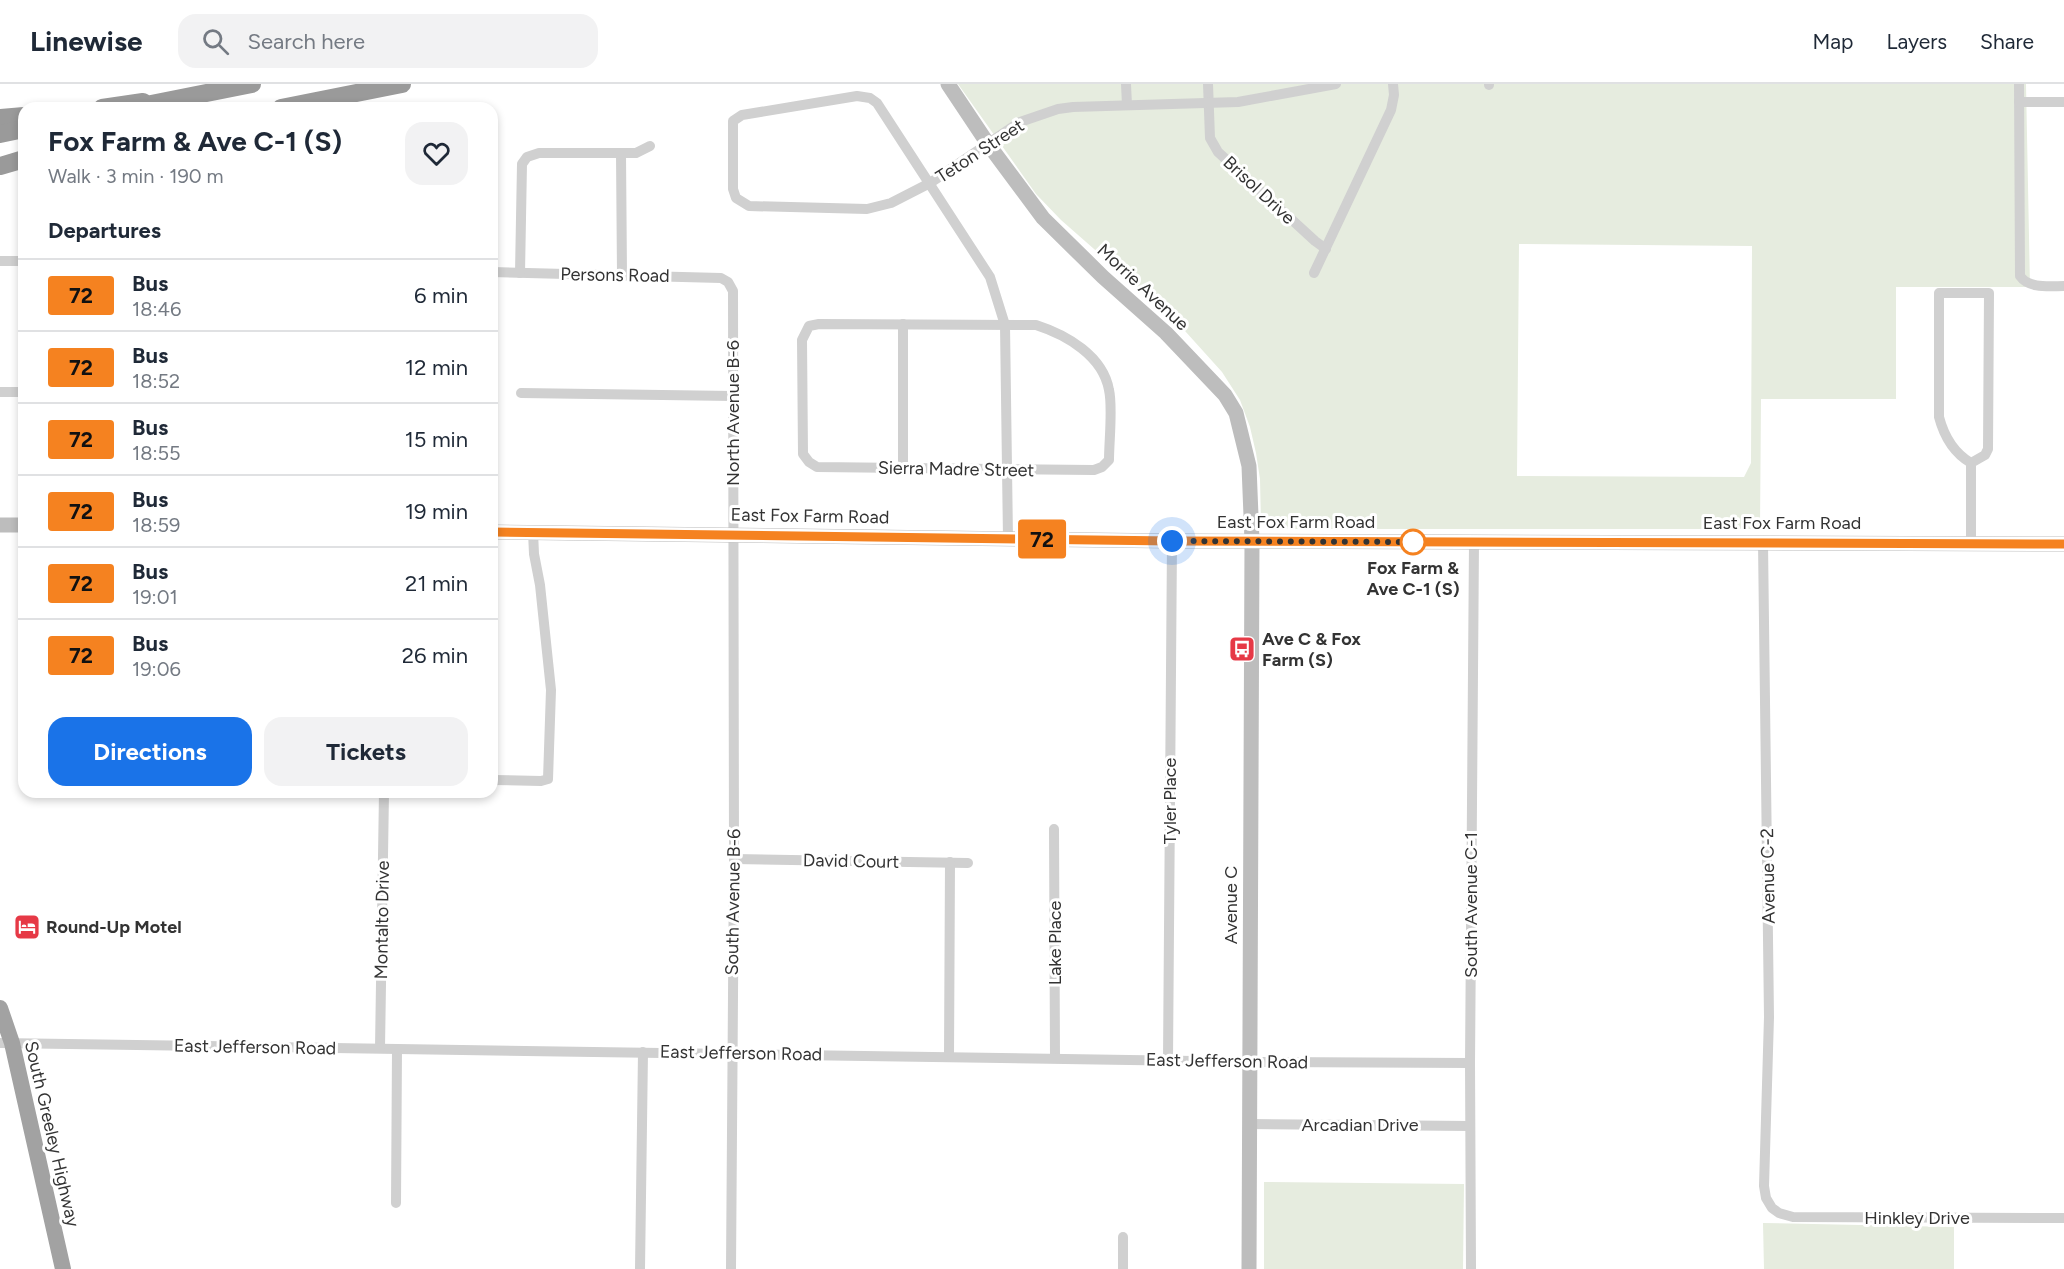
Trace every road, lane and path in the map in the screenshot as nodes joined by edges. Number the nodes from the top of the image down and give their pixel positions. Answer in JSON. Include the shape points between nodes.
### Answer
{"nodes":[{"id":1,"x":252,"y":84,"type":"edge"},
{"id":2,"x":402,"y":84,"type":"edge"},
{"id":3,"x":948,"y":84,"type":"edge"},
{"id":4,"x":1126,"y":84,"type":"edge"},
{"id":5,"x":1208,"y":84,"type":"edge"},
{"id":6,"x":1336,"y":84,"type":"edge"},
{"id":7,"x":1393,"y":84,"type":"edge"},
{"id":8,"x":2019,"y":84,"type":"edge"},
{"id":9,"x":195,"y":95,"type":"junction"},
{"id":10,"x":145,"y":102,"type":"edge"},
{"id":11,"x":161,"y":102,"type":"edge"},
{"id":12,"x":311,"y":102,"type":"edge"},
{"id":13,"x":2019,"y":102,"type":"junction"},
{"id":14,"x":2064,"y":102,"type":"edge"},
{"id":15,"x":1209,"y":103,"type":"junction"},
{"id":16,"x":1127,"y":105,"type":"junction"},
{"id":17,"x":18,"y":116,"type":"edge"},
{"id":18,"x":0,"y":118,"type":"edge"},
{"id":19,"x":18,"y":130,"type":"edge"},
{"id":20,"x":0,"y":134,"type":"edge"},
{"id":21,"x":987,"y":144,"type":"junction"},
{"id":22,"x":650,"y":146,"type":"dead end"},
{"id":23,"x":621,"y":154,"type":"junction"},
{"id":24,"x":18,"y":158,"type":"edge"},
{"id":25,"x":18,"y":159,"type":"edge"},
{"id":26,"x":0,"y":160,"type":"edge"},
{"id":27,"x":0,"y":166,"type":"edge"},
{"id":28,"x":930,"y":183,"type":"junction"},
{"id":29,"x":1326,"y":249,"type":"junction"},
{"id":30,"x":0,"y":261,"type":"edge"},
{"id":31,"x":18,"y":261,"type":"edge"},
{"id":32,"x":498,"y":272,"type":"edge"},
{"id":33,"x":520,"y":273,"type":"junction"},
{"id":34,"x":1314,"y":273,"type":"dead end"},
{"id":35,"x":622,"y":275,"type":"junction"},
{"id":36,"x":2064,"y":286,"type":"edge"},
{"id":37,"x":733,"y":291,"type":"joint"},
{"id":38,"x":903,"y":324,"type":"junction"},
{"id":39,"x":1005,"y":325,"type":"junction"},
{"id":40,"x":0,"y":392,"type":"edge"},
{"id":41,"x":18,"y":392,"type":"edge"},
{"id":42,"x":521,"y":393,"type":"dead end"},
{"id":43,"x":733,"y":396,"type":"junction"},
{"id":44,"x":1971,"y":463,"type":"junction"},
{"id":45,"x":903,"y":468,"type":"junction"},
{"id":46,"x":1008,"y":469,"type":"junction"},
{"id":47,"x":0,"y":525,"type":"edge"},
{"id":48,"x":18,"y":525,"type":"edge"},
{"id":49,"x":498,"y":532,"type":"edge"},
{"id":50,"x":533,"y":532,"type":"junction"},
{"id":51,"x":734,"y":535,"type":"junction"},
{"id":52,"x":1008,"y":538,"type":"junction"},
{"id":53,"x":1172,"y":541,"type":"junction"},
{"id":54,"x":1252,"y":541,"type":"junction"},
{"id":55,"x":1474,"y":542,"type":"junction"},
{"id":56,"x":1763,"y":543,"type":"junction"},
{"id":57,"x":1971,"y":544,"type":"junction"},
{"id":58,"x":2064,"y":544,"type":"edge"},
{"id":59,"x":498,"y":780,"type":"edge"},
{"id":60,"x":384,"y":798,"type":"edge"},
{"id":61,"x":1054,"y":829,"type":"dead end"},
{"id":62,"x":734,"y":859,"type":"junction"},
{"id":63,"x":950,"y":862,"type":"junction"},
{"id":64,"x":968,"y":862,"type":"dead end"},
{"id":65,"x":0,"y":1008,"type":"edge"},
{"id":66,"x":6,"y":1043,"type":"edge"},
{"id":67,"x":380,"y":1048,"type":"junction"},
{"id":68,"x":397,"y":1049,"type":"junction"},
{"id":69,"x":643,"y":1052,"type":"junction"},
{"id":70,"x":731,"y":1053,"type":"junction"},
{"id":71,"x":949,"y":1057,"type":"junction"},
{"id":72,"x":1055,"y":1058,"type":"junction"},
{"id":73,"x":1168,"y":1060,"type":"junction"},
{"id":74,"x":1250,"y":1062,"type":"junction"},
{"id":75,"x":1470,"y":1063,"type":"junction"},
{"id":76,"x":1249,"y":1124,"type":"junction"},
{"id":77,"x":1470,"y":1126,"type":"junction"},
{"id":78,"x":396,"y":1203,"type":"dead end"},
{"id":79,"x":1772,"y":1208,"type":"joint"},
{"id":80,"x":2064,"y":1218,"type":"edge"},
{"id":81,"x":1123,"y":1237,"type":"dead end"},
{"id":82,"x":63,"y":1269,"type":"edge"},
{"id":83,"x":640,"y":1269,"type":"edge"},
{"id":84,"x":730,"y":1269,"type":"edge"},
{"id":85,"x":1123,"y":1269,"type":"edge"},
{"id":86,"x":1249,"y":1269,"type":"edge"},
{"id":87,"x":1471,"y":1269,"type":"edge"}],
"edges":[{"from":1,"to":9,"type":"highway"},
{"from":2,"to":12,"type":"highway"},
{"from":3,"to":21,"type":"main road","name":"Morrie Avenue"},
{"from":4,"to":16,"type":"street"},
{"from":5,"to":15,"type":"street","name":"Brisol Drive"},
{"from":6,"to":15,"type":"street","name":"Teton Street","via":[[1245,101]]},
{"from":7,"to":29,"type":"street","via":[[1390,110]]},
{"from":8,"to":13,"type":"street"},
{"from":9,"to":10,"type":"highway"},
{"from":9,"to":11,"type":"highway"},
{"from":13,"to":14,"type":"street"},
{"from":13,"to":36,"type":"street","via":[[2018,270],[2022,280],[2030,284]]},
{"from":15,"to":16,"type":"street","name":"Teton Street"},
{"from":15,"to":29,"type":"street","name":"Brisol Drive","via":[[1210,138],[1218,152]]},
{"from":16,"to":21,"type":"street","name":"Teton Street","via":[[1058,109],[1020,122]]},
{"from":17,"to":18,"type":"highway"},
{"from":19,"to":20,"type":"highway"},
{"from":21,"to":28,"type":"street","name":"Teton Street"},
{"from":21,"to":54,"type":"main road","name":"Morrie Avenue","via":[[1042,218],[1166,333],[1225,395],[1236,413],[1249,466]]},
{"from":22,"to":23,"type":"street","via":[[636,153]]},
{"from":23,"to":33,"type":"street","via":[[539,153],[527,157],[522,164]]},
{"from":23,"to":35,"type":"street"},
{"from":24,"to":26,"type":"highway"},
{"from":25,"to":27,"type":"highway"},
{"from":28,"to":28,"type":"street","name":"Teton Street","via":[[870,98],[857,96],[741,115],[733,121],[733,189],[736,198],[748,206],[867,208],[891,203]]},
{"from":28,"to":39,"type":"street","via":[[990,277]]},
{"from":29,"to":34,"type":"street"},
{"from":30,"to":31,"type":"street"},
{"from":32,"to":33,"type":"street","name":"Persons Road"},
{"from":33,"to":35,"type":"street","name":"Persons Road"},
{"from":35,"to":37,"type":"street","name":"Persons Road","via":[[721,278]]},
{"from":37,"to":43,"type":"street","name":"North Avenue B-6"},
{"from":38,"to":39,"type":"street"},
{"from":38,"to":45,"type":"street"},
{"from":38,"to":45,"type":"street","name":"Sierra Madre Street","via":[[819,324],[809,326],[802,340],[803,454],[809,462],[817,467]]},
{"from":39,"to":46,"type":"street"},
{"from":39,"to":46,"type":"street","name":"Sierra Madre Street","via":[[1036,325],[1073,341],[1103,372],[1110,391],[1108,460],[1102,466],[1094,470]]},
{"from":40,"to":41,"type":"street"},
{"from":42,"to":43,"type":"street"},
{"from":43,"to":51,"type":"street","name":"North Avenue B-6"},
{"from":44,"to":44,"type":"street","via":[[1988,449],[1989,293],[1939,293],[1939,417],[1942,430],[1960,457]]},
{"from":44,"to":57,"type":"street"},
{"from":45,"to":46,"type":"street","name":"Sierra Madre Street"},
{"from":46,"to":52,"type":"street"},
{"from":47,"to":48,"type":"main road"},
{"from":49,"to":50,"type":"main road","name":"East Fox Farm Road"},
{"from":50,"to":51,"type":"main road","name":"East Fox Farm Road"},
{"from":50,"to":59,"type":"street","via":[[551,690],[548,779]]},
{"from":51,"to":52,"type":"main road","name":"East Fox Farm Road"},
{"from":51,"to":62,"type":"street","name":"South Avenue B-6"},
{"from":52,"to":53,"type":"main road","name":"East Fox Farm Road"},
{"from":53,"to":54,"type":"main road","name":"East Fox Farm Road"},
{"from":53,"to":73,"type":"street","name":"Tyler Place"},
{"from":54,"to":55,"type":"main road","name":"East Fox Farm Road"},
{"from":54,"to":74,"type":"main road","name":"Avenue C"},
{"from":55,"to":56,"type":"main road","name":"East Fox Farm Road"},
{"from":55,"to":75,"type":"street","name":"South Avenue C-1"},
{"from":56,"to":57,"type":"main road","name":"East Fox Farm Road"},
{"from":56,"to":79,"type":"street","name":"Avenue C-2","via":[[1769,1017],[1763,1172],[1766,1198]]},
{"from":57,"to":58,"type":"main road","name":"East Fox Farm Road"},
{"from":60,"to":67,"type":"street","name":"Montalto Drive"},
{"from":61,"to":72,"type":"street","name":"Lake Place"},
{"from":62,"to":63,"type":"street","name":"David Court"},
{"from":62,"to":70,"type":"street","name":"South Avenue B-6"},
{"from":63,"to":64,"type":"street","name":"David Court"},
{"from":63,"to":71,"type":"street"},
{"from":65,"to":66,"type":"highway","name":"South Greeley Highway"},
{"from":66,"to":67,"type":"street","name":"East Jefferson Road"},
{"from":66,"to":82,"type":"highway","name":"South Greeley Highway"},
{"from":67,"to":68,"type":"street","name":"East Jefferson Road"},
{"from":68,"to":69,"type":"street","name":"East Jefferson Road"},
{"from":68,"to":78,"type":"street"},
{"from":69,"to":70,"type":"street","name":"East Jefferson Road"},
{"from":69,"to":83,"type":"street"},
{"from":70,"to":71,"type":"street","name":"East Jefferson Road"},
{"from":70,"to":84,"type":"street","name":"South Avenue B-6"},
{"from":71,"to":72,"type":"street","name":"East Jefferson Road"},
{"from":72,"to":73,"type":"street","name":"East Jefferson Road"},
{"from":73,"to":74,"type":"street","name":"East Jefferson Road"},
{"from":74,"to":75,"type":"street","name":"East Jefferson Road"},
{"from":74,"to":76,"type":"main road","name":"Avenue C"},
{"from":75,"to":77,"type":"street","name":"South Avenue C-1"},
{"from":76,"to":77,"type":"street","name":"Arcadian Drive"},
{"from":76,"to":86,"type":"main road","name":"Avenue C"},
{"from":77,"to":87,"type":"street","name":"South Avenue C-1"},
{"from":79,"to":80,"type":"street","name":"Hinkley Drive","via":[[1793,1217]]},
{"from":81,"to":85,"type":"street"}]}
